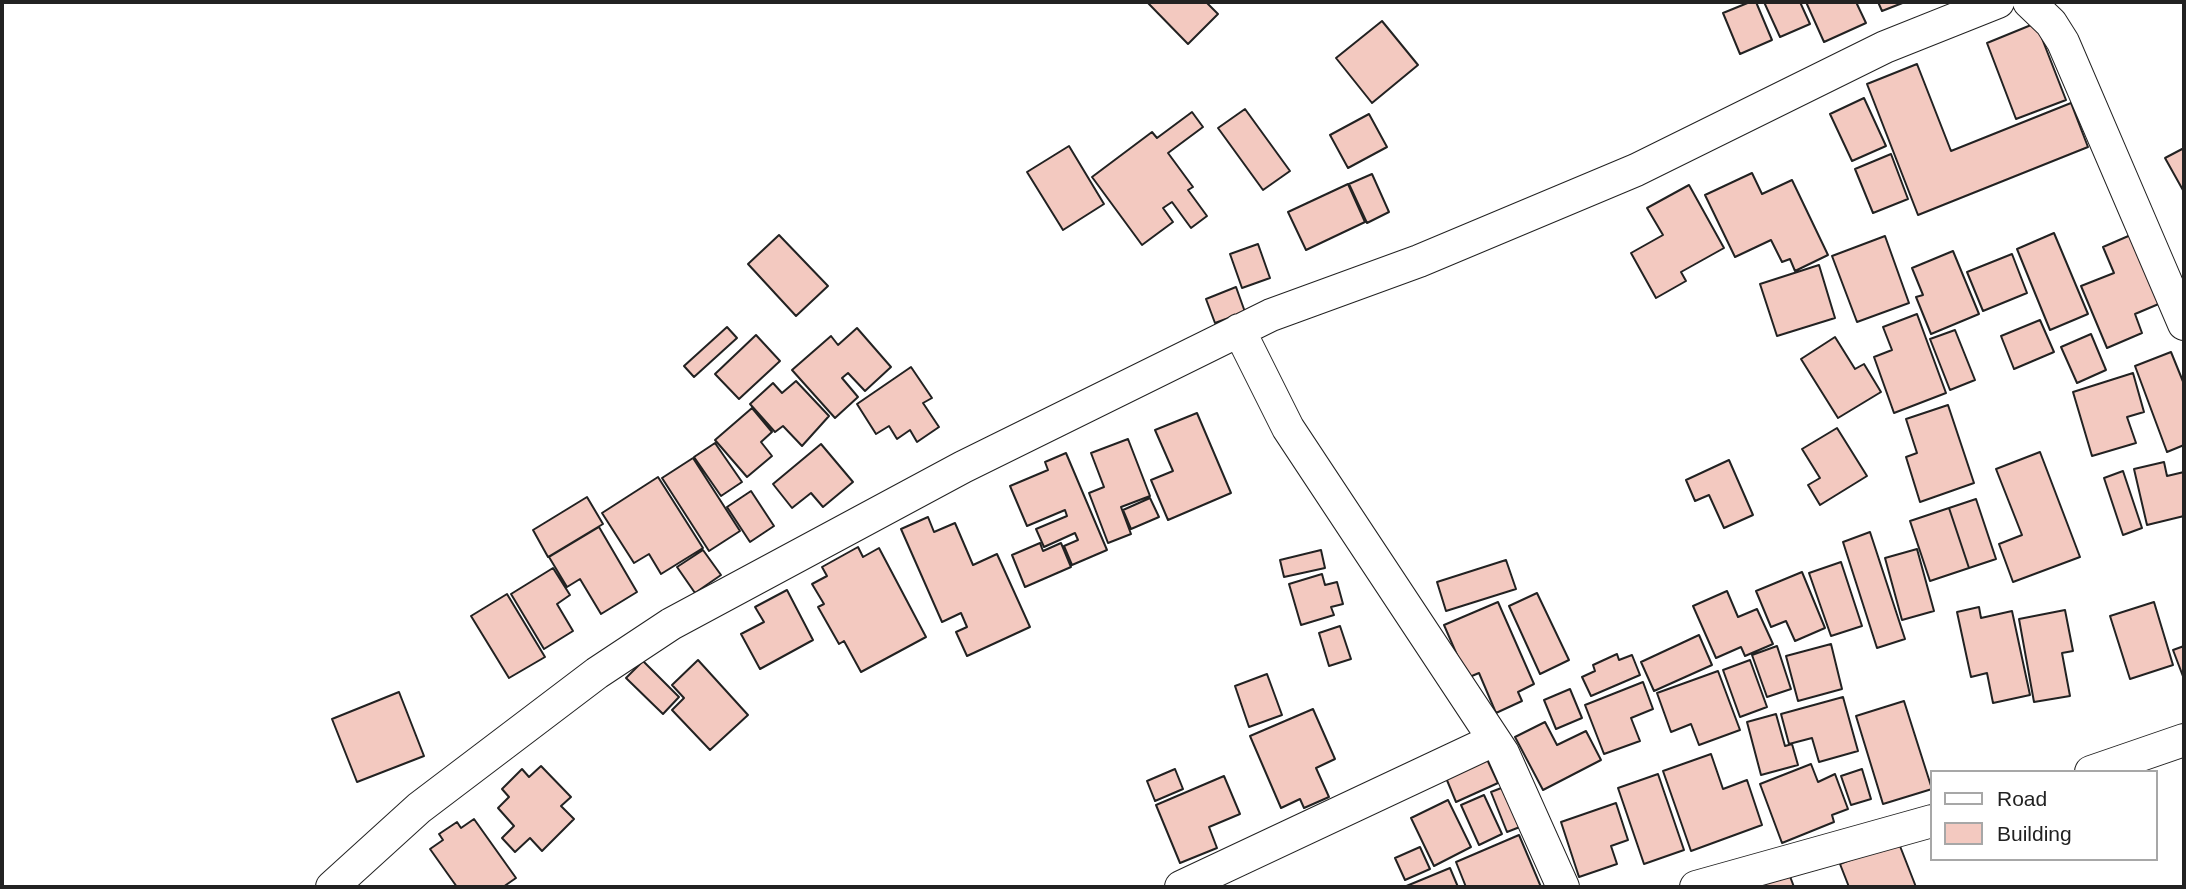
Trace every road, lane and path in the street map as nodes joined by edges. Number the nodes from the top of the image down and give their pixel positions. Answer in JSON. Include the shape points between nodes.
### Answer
{"nodes":[{"id":1,"x":1998,"y":2,"type":"edge"},
{"id":2,"x":2029,"y":2,"type":"edge"},
{"id":3,"x":2184,"y":324,"type":"edge"},
{"id":4,"x":1239,"y":330,"type":"junction"},
{"id":5,"x":1494,"y":740,"type":"junction"},
{"id":6,"x":2184,"y":740,"type":"edge"},
{"id":7,"x":2097,"y":770,"type":"edge"},
{"id":8,"x":1930,"y":822,"type":"edge"},
{"id":9,"x":332,"y":887,"type":"edge"},
{"id":10,"x":1181,"y":887,"type":"edge"},
{"id":11,"x":1563,"y":887,"type":"edge"},
{"id":12,"x":1696,"y":887,"type":"edge"}],
"edges":[{"from":1,"to":4,"type":"street","via":[[1885,47],[1636,170]]},
{"from":2,"to":3,"type":"street","via":[[2063,42]]},
{"from":4,"to":5,"type":"street","via":[[1288,428]]},
{"from":4,"to":9,"type":"street","via":[[963,467],[671,624],[484,756]]},
{"from":5,"to":10,"type":"street"},
{"from":5,"to":11,"type":"street"},
{"from":6,"to":7,"type":"street"},
{"from":8,"to":12,"type":"street"}]}
